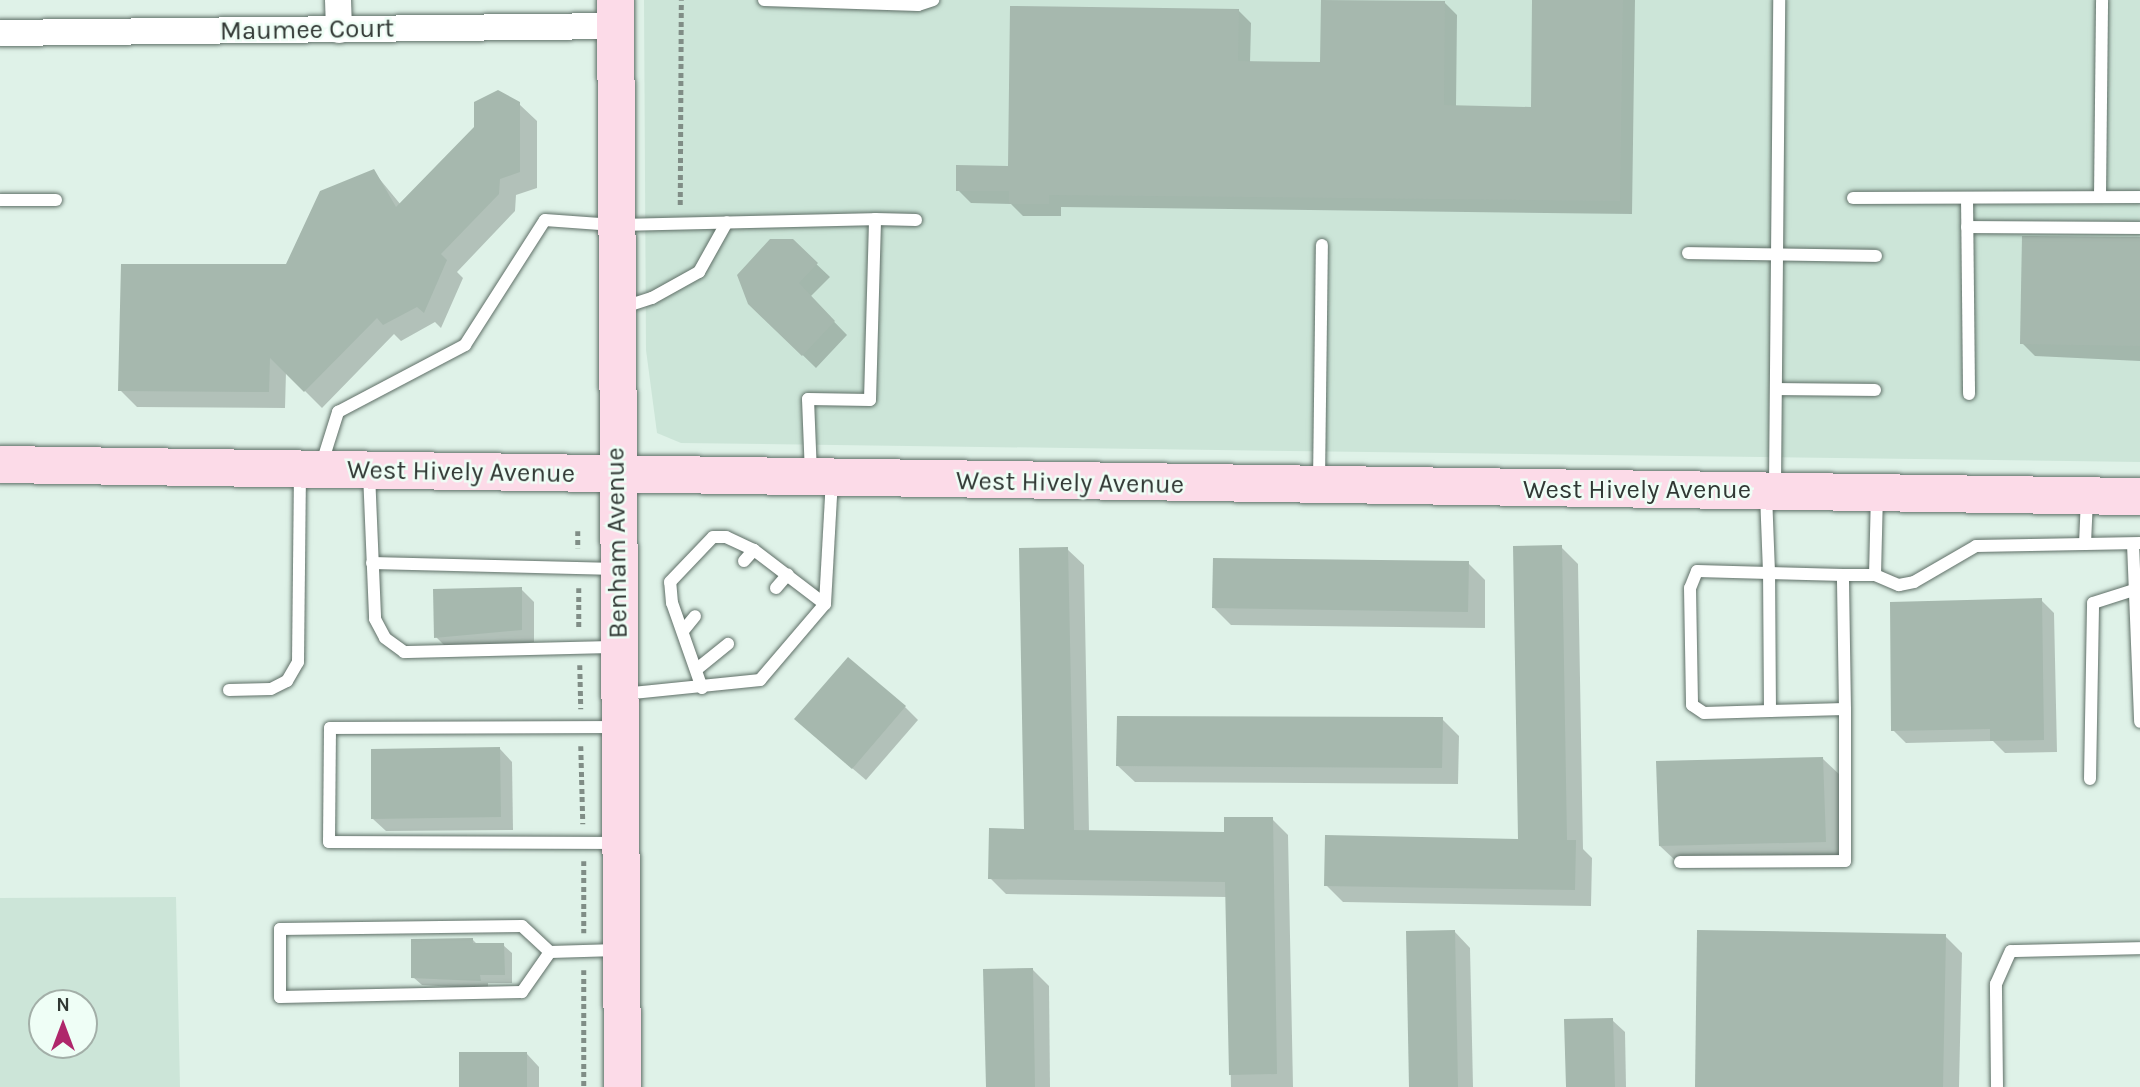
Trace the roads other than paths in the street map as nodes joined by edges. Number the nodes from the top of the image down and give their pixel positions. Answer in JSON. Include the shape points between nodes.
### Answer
{"nodes":[{"id":1,"x":338,"y":0,"type":"edge"},
{"id":2,"x":764,"y":0,"type":"edge"},
{"id":3,"x":933,"y":0,"type":"edge"},
{"id":4,"x":1779,"y":0,"type":"edge"},
{"id":5,"x":2102,"y":0,"type":"edge"},
{"id":6,"x":842,"y":1,"type":"edge"},
{"id":7,"x":615,"y":13,"type":"edge"},
{"id":8,"x":339,"y":30,"type":"junction"},
{"id":9,"x":0,"y":33,"type":"edge"},
{"id":10,"x":2100,"y":197,"type":"junction"},
{"id":11,"x":2140,"y":197,"type":"edge"},
{"id":12,"x":1853,"y":198,"type":"dead end"},
{"id":13,"x":1967,"y":198,"type":"junction"},
{"id":14,"x":0,"y":200,"type":"edge"},
{"id":15,"x":56,"y":200,"type":"dead end"},
{"id":16,"x":875,"y":219,"type":"junction"},
{"id":17,"x":916,"y":220,"type":"dead end"},
{"id":18,"x":727,"y":222,"type":"junction"},
{"id":19,"x":614,"y":225,"type":"junction"},
{"id":20,"x":1967,"y":227,"type":"junction"},
{"id":21,"x":2140,"y":228,"type":"edge"},
{"id":22,"x":1322,"y":244,"type":"dead end"},
{"id":23,"x":1688,"y":253,"type":"dead end"},
{"id":24,"x":1777,"y":255,"type":"junction"},
{"id":25,"x":1876,"y":256,"type":"dead end"},
{"id":26,"x":614,"y":310,"type":"junction"},
{"id":27,"x":1777,"y":389,"type":"junction"},
{"id":28,"x":1875,"y":390,"type":"dead end"},
{"id":29,"x":1969,"y":394,"type":"dead end"},
{"id":30,"x":0,"y":464,"type":"edge"},
{"id":31,"x":310,"y":469,"type":"junction"},
{"id":32,"x":369,"y":471,"type":"junction"},
{"id":33,"x":617,"y":475,"type":"junction"},
{"id":34,"x":821,"y":478,"type":"junction"},
{"id":35,"x":1319,"y":486,"type":"junction"},
{"id":36,"x":1771,"y":491,"type":"junction"},
{"id":37,"x":1877,"y":492,"type":"junction"},
{"id":38,"x":2087,"y":495,"type":"junction"},
{"id":39,"x":2140,"y":496,"type":"edge"},
{"id":40,"x":2085,"y":544,"type":"junction"},
{"id":41,"x":2136,"y":544,"type":"edge"},
{"id":42,"x":754,"y":550,"type":"junction"},
{"id":43,"x":744,"y":561,"type":"dead end"},
{"id":44,"x":372,"y":563,"type":"junction"},
{"id":45,"x":618,"y":569,"type":"junction"},
{"id":46,"x":1769,"y":573,"type":"junction"},
{"id":47,"x":788,"y":574,"type":"junction"},
{"id":48,"x":1843,"y":575,"type":"junction"},
{"id":49,"x":1875,"y":575,"type":"junction"},
{"id":50,"x":776,"y":588,"type":"dead end"},
{"id":51,"x":2137,"y":589,"type":"edge"},
{"id":52,"x":825,"y":604,"type":"junction"},
{"id":53,"x":695,"y":616,"type":"dead end"},
{"id":54,"x":683,"y":631,"type":"junction"},
{"id":55,"x":728,"y":644,"type":"dead end"},
{"id":56,"x":619,"y":647,"type":"junction"},
{"id":57,"x":697,"y":669,"type":"junction"},
{"id":58,"x":702,"y":688,"type":"junction"},
{"id":59,"x":229,"y":690,"type":"dead end"},
{"id":60,"x":1845,"y":709,"type":"junction"},
{"id":61,"x":619,"y":711,"type":"junction"},
{"id":62,"x":1770,"y":711,"type":"junction"},
{"id":63,"x":2140,"y":722,"type":"edge"},
{"id":64,"x":2090,"y":779,"type":"dead end"},
{"id":65,"x":620,"y":842,"type":"junction"},
{"id":66,"x":1679,"y":862,"type":"dead end"},
{"id":67,"x":2140,"y":948,"type":"edge"},
{"id":68,"x":621,"y":950,"type":"junction"},
{"id":69,"x":550,"y":952,"type":"junction"},
{"id":70,"x":622,"y":1087,"type":"edge"},
{"id":71,"x":1997,"y":1087,"type":"edge"}],
"edges":[{"from":1,"to":8,"type":"street"},
{"from":2,"to":6,"type":"lane"},
{"from":3,"to":6,"type":"lane","via":[[918,5]]},
{"from":4,"to":24,"type":"lane"},
{"from":5,"to":10,"type":"lane"},
{"from":7,"to":8,"type":"street","name":"Maumee Court"},
{"from":7,"to":19,"type":"street","name":"Benham Avenue"},
{"from":8,"to":9,"type":"street","name":"Maumee Court"},
{"from":10,"to":11,"type":"lane"},
{"from":10,"to":13,"type":"lane"},
{"from":12,"to":13,"type":"lane"},
{"from":13,"to":20,"type":"lane"},
{"from":14,"to":15,"type":"lane"},
{"from":16,"to":17,"type":"lane"},
{"from":16,"to":18,"type":"lane"},
{"from":16,"to":34,"type":"lane","via":[[870,400],[808,399]]},
{"from":18,"to":19,"type":"lane"},
{"from":18,"to":26,"type":"lane","via":[[699,272],[652,298]]},
{"from":19,"to":26,"type":"street","name":"Benham Avenue"},
{"from":19,"to":31,"type":"lane","via":[[545,220],[466,345],[338,412]]},
{"from":20,"to":21,"type":"lane"},
{"from":20,"to":29,"type":"lane"},
{"from":22,"to":35,"type":"lane"},
{"from":23,"to":24,"type":"lane"},
{"from":24,"to":25,"type":"lane"},
{"from":24,"to":27,"type":"lane"},
{"from":26,"to":33,"type":"street","name":"Benham Avenue"},
{"from":27,"to":28,"type":"lane"},
{"from":27,"to":36,"type":"lane"},
{"from":30,"to":31,"type":"street","name":"West Hively Avenue"},
{"from":31,"to":32,"type":"street","name":"West Hively Avenue"},
{"from":31,"to":59,"type":"lane","via":[[298,662],[287,681],[271,689]]},
{"from":32,"to":33,"type":"street","name":"West Hively Avenue"},
{"from":32,"to":44,"type":"lane"},
{"from":33,"to":34,"type":"street","name":"West Hively Avenue"},
{"from":33,"to":45,"type":"street","name":"Benham Avenue"},
{"from":34,"to":35,"type":"street","name":"West Hively Avenue"},
{"from":34,"to":52,"type":"lane"},
{"from":35,"to":36,"type":"street","name":"West Hively Avenue"},
{"from":36,"to":37,"type":"street","name":"West Hively Avenue"},
{"from":36,"to":46,"type":"lane"},
{"from":37,"to":38,"type":"street","name":"West Hively Avenue"},
{"from":37,"to":49,"type":"lane"},
{"from":38,"to":39,"type":"street","name":"West Hively Avenue"},
{"from":38,"to":40,"type":"lane"},
{"from":40,"to":41,"type":"lane"},
{"from":40,"to":49,"type":"lane","via":[[1976,546],[1914,582],[1899,585]]},
{"from":41,"to":51,"type":"lane"},
{"from":42,"to":43,"type":"lane"},
{"from":42,"to":47,"type":"lane"},
{"from":42,"to":54,"type":"lane","via":[[726,537],[713,537],[670,582]]},
{"from":44,"to":45,"type":"lane"},
{"from":44,"to":56,"type":"lane","via":[[375,619],[385,638],[404,652]]},
{"from":45,"to":56,"type":"street","name":"Benham Avenue"},
{"from":46,"to":48,"type":"lane"},
{"from":46,"to":62,"type":"lane"},
{"from":46,"to":62,"type":"lane","via":[[1697,572],[1690,588],[1692,705],[1704,713]]},
{"from":47,"to":50,"type":"lane"},
{"from":47,"to":52,"type":"lane"},
{"from":48,"to":49,"type":"lane"},
{"from":48,"to":60,"type":"lane"},
{"from":51,"to":63,"type":"lane"},
{"from":51,"to":64,"type":"lane","via":[[2093,603]]},
{"from":52,"to":58,"type":"lane","via":[[760,680]]},
{"from":53,"to":54,"type":"lane"},
{"from":54,"to":57,"type":"lane"},
{"from":55,"to":57,"type":"lane"},
{"from":56,"to":61,"type":"street","name":"Benham Avenue"},
{"from":57,"to":58,"type":"lane"},
{"from":58,"to":61,"type":"lane"},
{"from":60,"to":62,"type":"lane"},
{"from":60,"to":66,"type":"lane","via":[[1845,860]]},
{"from":61,"to":65,"type":"street","name":"Benham Avenue"},
{"from":61,"to":65,"type":"lane","via":[[581,727],[330,728],[329,842]]},
{"from":65,"to":68,"type":"street","name":"Benham Avenue"},
{"from":67,"to":71,"type":"lane","via":[[2011,951],[1996,984]]},
{"from":68,"to":69,"type":"lane"},
{"from":68,"to":70,"type":"street","name":"Benham Avenue"},
{"from":69,"to":69,"type":"lane","via":[[522,926],[280,929],[280,996],[522,992]]}]}
